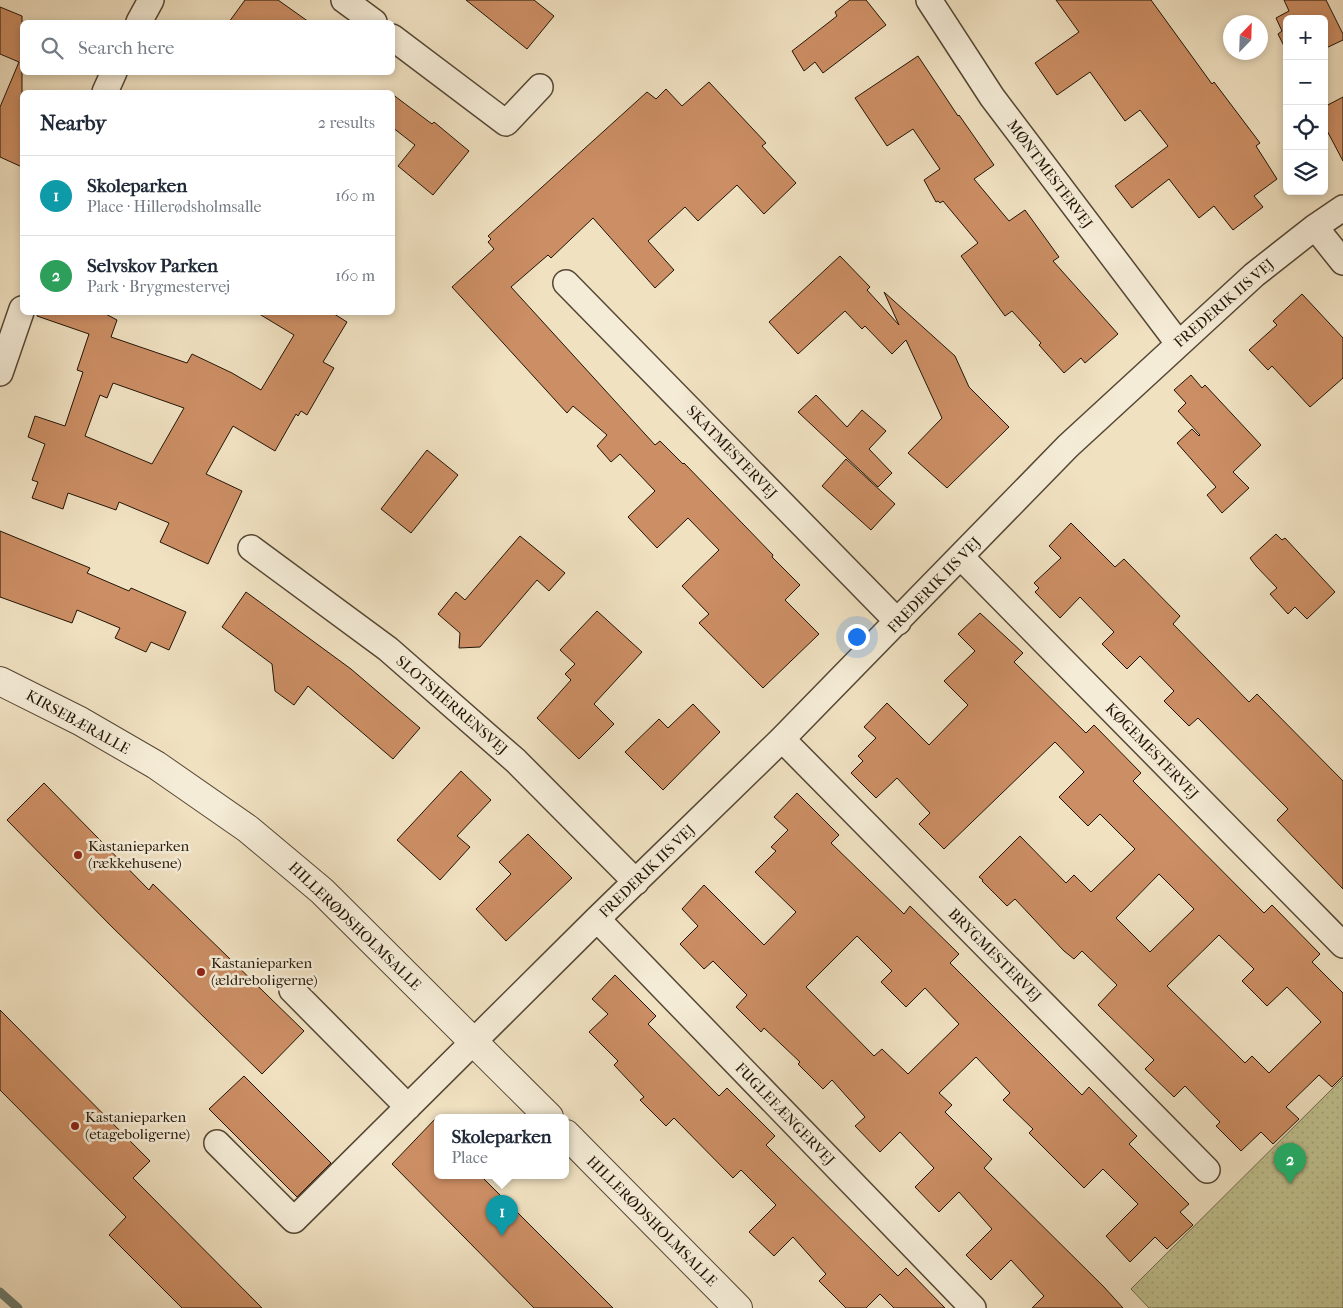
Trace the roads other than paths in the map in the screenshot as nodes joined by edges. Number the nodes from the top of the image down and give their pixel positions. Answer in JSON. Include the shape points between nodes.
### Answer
{"nodes":[{"id":1,"x":151,"y":0,"type":"edge"},
{"id":2,"x":344,"y":0,"type":"edge"},
{"id":3,"x":929,"y":0,"type":"edge"},
{"id":4,"x":140,"y":20,"type":"edge"},
{"id":5,"x":371,"y":20,"type":"edge"},
{"id":6,"x":395,"y":39,"type":"edge"},
{"id":7,"x":112,"y":75,"type":"edge"},
{"id":8,"x":540,"y":87,"type":"dead end"},
{"id":9,"x":105,"y":90,"type":"edge"},
{"id":10,"x":1343,"y":208,"type":"edge"},
{"id":11,"x":1315,"y":227,"type":"junction"},
{"id":12,"x":1343,"y":262,"type":"edge"},
{"id":13,"x":566,"y":283,"type":"dead end"},
{"id":14,"x":20,"y":314,"type":"edge"},
{"id":15,"x":1178,"y":343,"type":"junction"},
{"id":16,"x":0,"y":373,"type":"edge"},
{"id":17,"x":251,"y":548,"type":"dead end"},
{"id":18,"x":962,"y":557,"type":"junction"},
{"id":19,"x":898,"y":622,"type":"junction"},
{"id":20,"x":0,"y":681,"type":"edge"},
{"id":21,"x":782,"y":739,"type":"junction"},
{"id":22,"x":156,"y":765,"type":"joint"},
{"id":23,"x":636,"y":882,"type":"junction"},
{"id":24,"x":597,"y":919,"type":"junction"},
{"id":25,"x":1343,"y":946,"type":"edge"},
{"id":26,"x":292,"y":990,"type":"dead end"},
{"id":27,"x":474,"y":1042,"type":"junction"},
{"id":28,"x":408,"y":1107,"type":"junction"},
{"id":29,"x":546,"y":1114,"type":"edge"},
{"id":30,"x":569,"y":1137,"type":"edge"},
{"id":31,"x":217,"y":1143,"type":"dead end"},
{"id":32,"x":1207,"y":1170,"type":"dead end"},
{"id":33,"x":738,"y":1308,"type":"edge"},
{"id":34,"x":973,"y":1308,"type":"edge"}],
"edges":[{"from":1,"to":4,"type":"street"},
{"from":2,"to":5,"type":"street"},
{"from":3,"to":15,"type":"street","name":"MØNTMESTERVEJ","via":[[992,97]]},
{"from":6,"to":8,"type":"street","via":[[506,123]]},
{"from":7,"to":9,"type":"street"},
{"from":10,"to":11,"type":"street","name":"FREDERIK IIS VEJ"},
{"from":11,"to":12,"type":"street"},
{"from":11,"to":15,"type":"street","name":"FREDERIK IIS VEJ","via":[[1254,275]]},
{"from":13,"to":19,"type":"street","name":"SKATMESTERVEJ"},
{"from":14,"to":16,"type":"street"},
{"from":15,"to":18,"type":"street","name":"FREDERIK IIS VEJ","via":[[1068,446]]},
{"from":17,"to":23,"type":"street","name":"SLOTSHERRENSVEJ","via":[[388,650],[516,761]]},
{"from":18,"to":19,"type":"street","name":"FREDERIK IIS VEJ"},
{"from":18,"to":25,"type":"street","name":"KØGEMESTERVEJ"},
{"from":19,"to":21,"type":"street","name":"FREDERIK IIS VEJ"},
{"from":20,"to":22,"type":"street","name":"KIRSEBÆRALLE","via":[[80,721]]},
{"from":21,"to":23,"type":"street","name":"FREDERIK IIS VEJ"},
{"from":21,"to":32,"type":"street","name":"BRYGMESTERVEJ"},
{"from":22,"to":27,"type":"street","name":"HILLERØDSHOLMSALLE","via":[[248,829],[322,891]]},
{"from":23,"to":24,"type":"street","name":"FREDERIK IIS VEJ"},
{"from":24,"to":27,"type":"street","name":"FREDERIK IIS VEJ"},
{"from":24,"to":34,"type":"street","name":"FUGLEFÆNGERVEJ"},
{"from":26,"to":28,"type":"street"},
{"from":27,"to":28,"type":"street"},
{"from":27,"to":29,"type":"street","name":"HILLERØDSHOLMSALLE"},
{"from":28,"to":31,"type":"street","via":[[294,1220]]},
{"from":30,"to":33,"type":"street","name":"HILLERØDSHOLMSALLE"}]}
